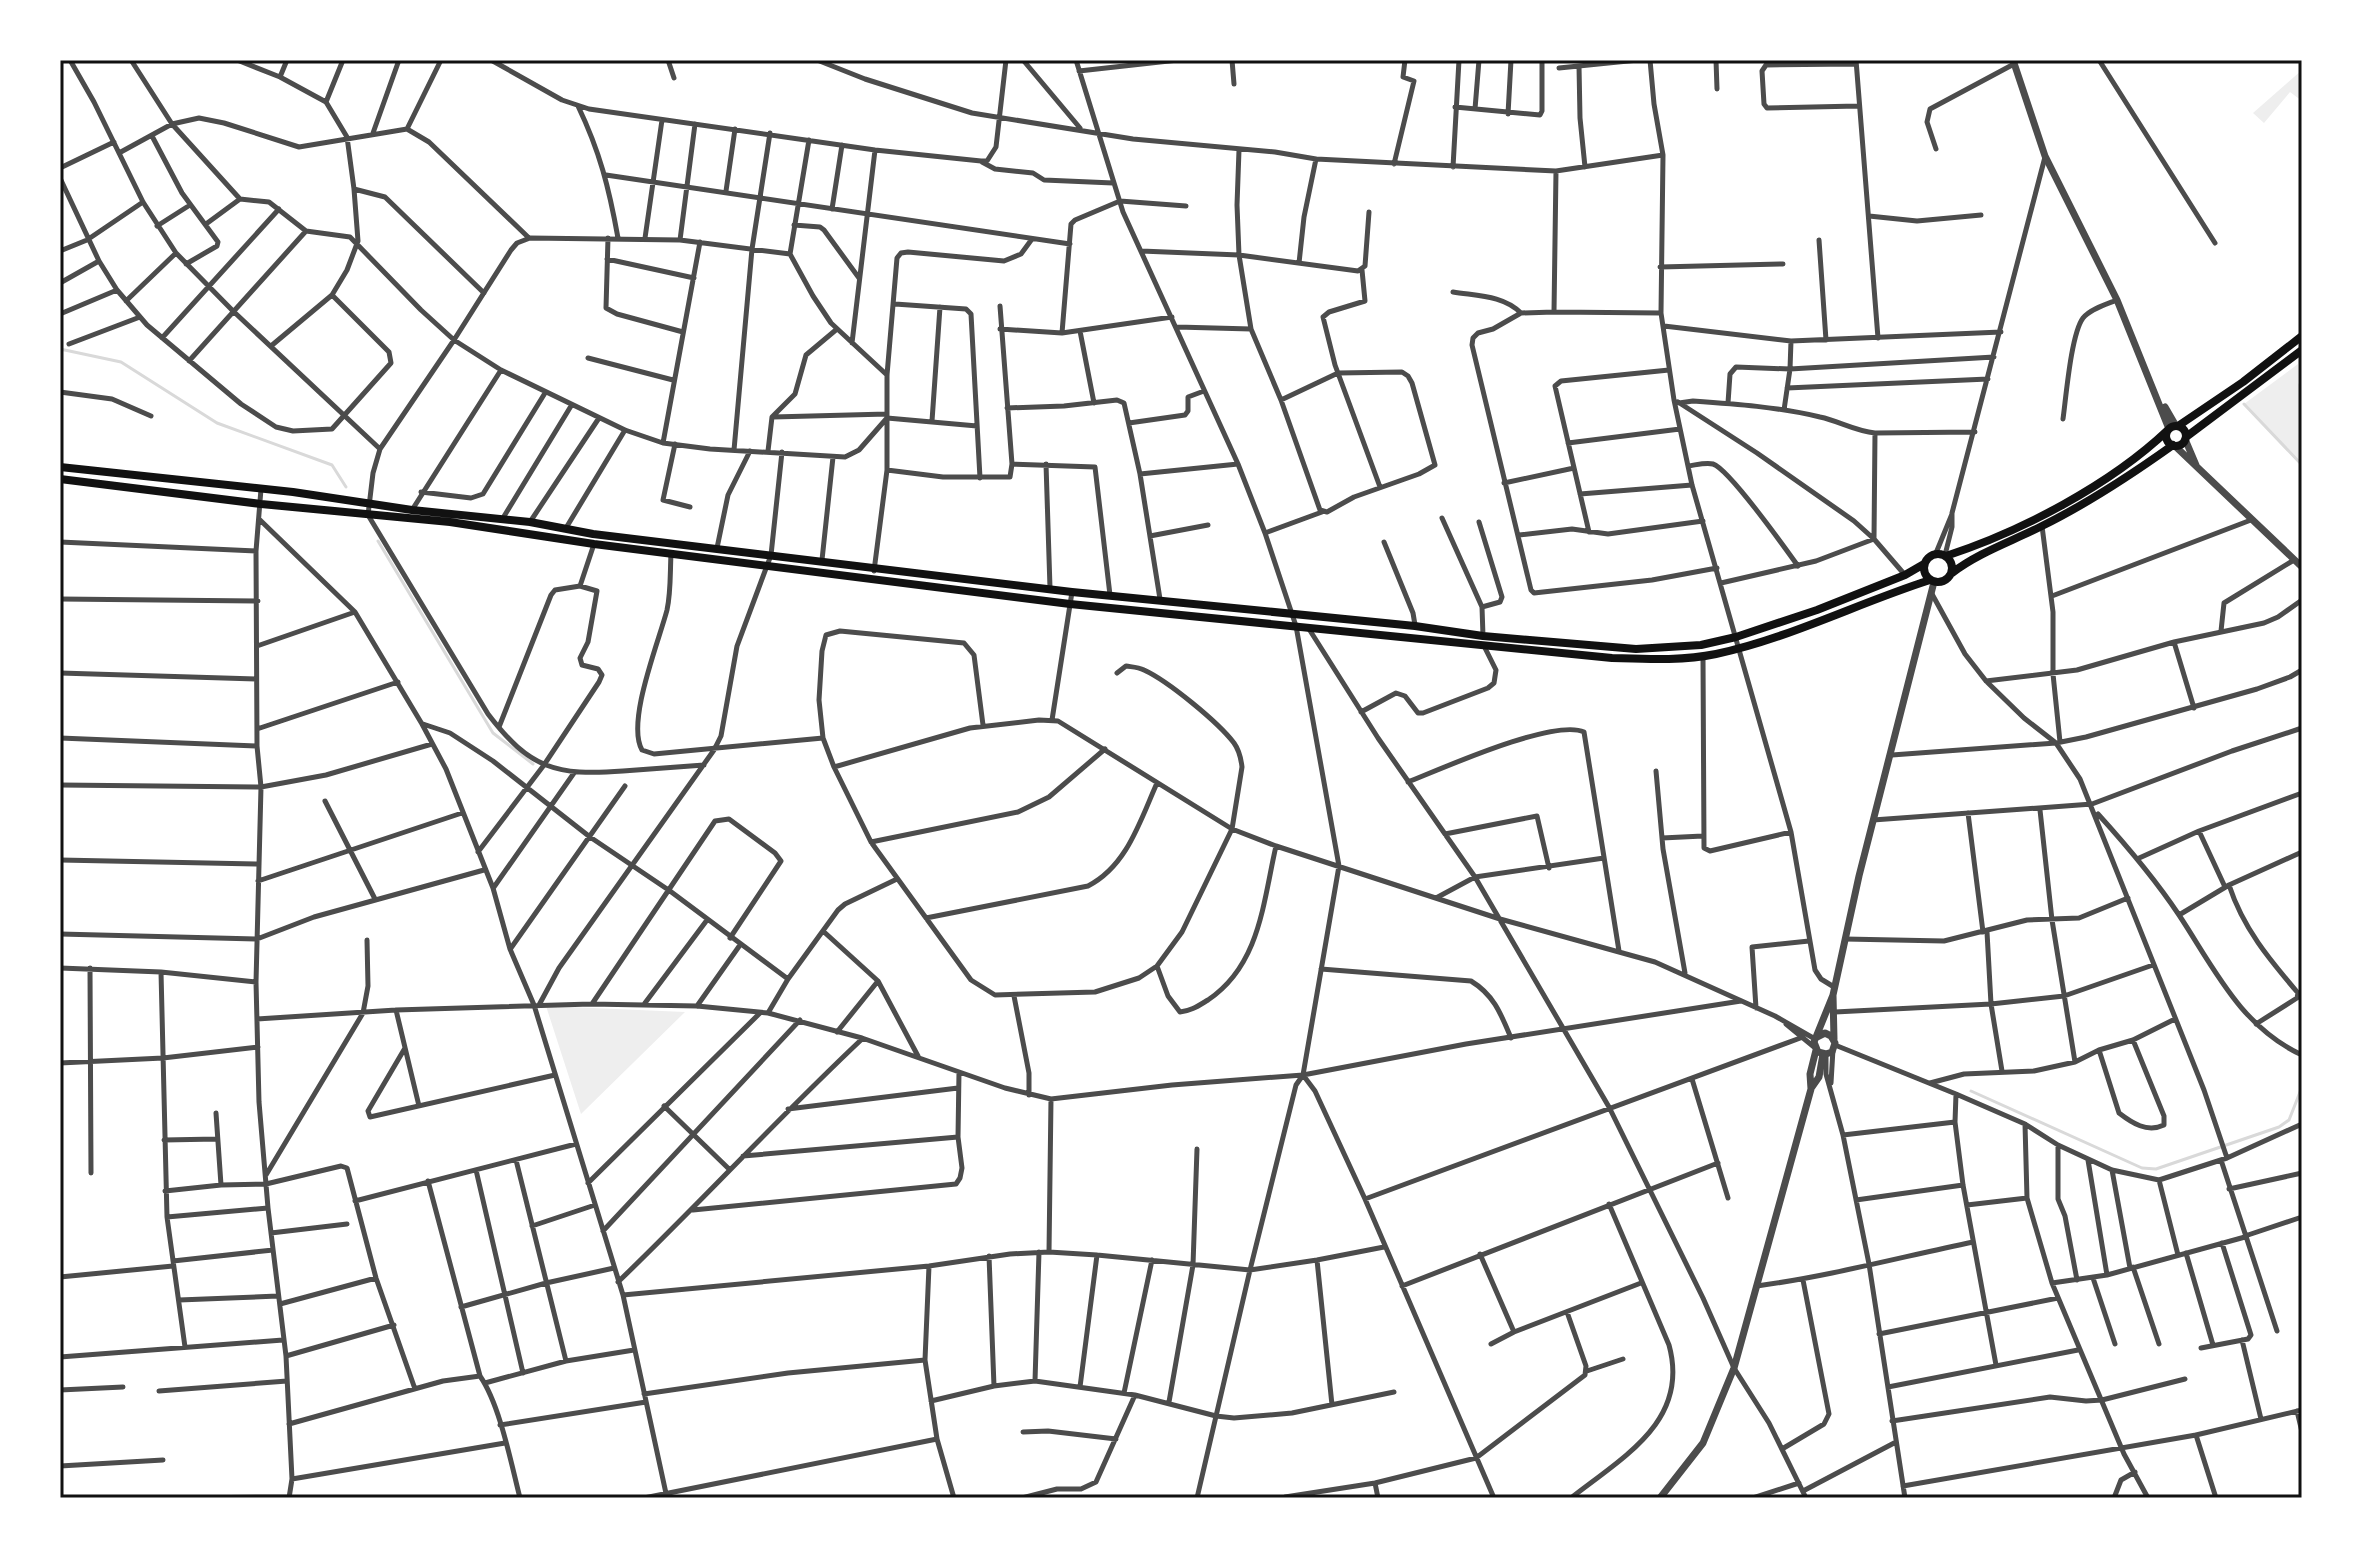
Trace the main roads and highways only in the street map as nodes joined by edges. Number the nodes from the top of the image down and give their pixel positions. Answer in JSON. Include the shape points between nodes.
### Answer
{"nodes":[{"id":1,"x":2302,"y":336,"type":"edge"},
{"id":2,"x":2302,"y":350,"type":"edge"},
{"id":3,"x":2173,"y":428,"type":"junction"},
{"id":4,"x":2186,"y":438,"type":"junction"},
{"id":5,"x":2174,"y":445,"type":"junction"},
{"id":6,"x":60,"y":467,"type":"edge"},
{"id":7,"x":60,"y":479,"type":"edge"},
{"id":8,"x":1942,"y":555,"type":"junction"},
{"id":9,"x":1924,"y":564,"type":"junction"},
{"id":10,"x":1952,"y":573,"type":"junction"},
{"id":11,"x":1932,"y":581,"type":"junction"},
{"id":12,"x":1483,"y":641,"type":"junction"}],
"edges":[{"from":1,"to":3,"type":"main road"},
{"from":2,"to":4,"type":"main road"},
{"from":3,"to":4,"type":"main road","via":[[2184,430]]},
{"from":3,"to":5,"type":"main road","via":[[2167,440]]},
{"from":3,"to":8,"type":"main road","via":[[2098,483],[2039,516]]},
{"from":4,"to":5,"type":"main road"},
{"from":5,"to":10,"type":"main road","via":[[2114,485]]},
{"from":6,"to":12,"type":"main road","via":[[1072,592],[1415,626]]},
{"from":7,"to":12,"type":"main road","via":[[450,522],[1070,604]]},
{"from":8,"to":9,"type":"main road","via":[[1928,557]]},
{"from":8,"to":10,"type":"main road","via":[[1952,564]]},
{"from":9,"to":11,"type":"main road"},
{"from":9,"to":12,"type":"main road","via":[[1817,610],[1701,645],[1636,649]]},
{"from":10,"to":11,"type":"main road","via":[[1943,581]]},
{"from":11,"to":12,"type":"main road","via":[[1703,656],[1612,658]]}]}
